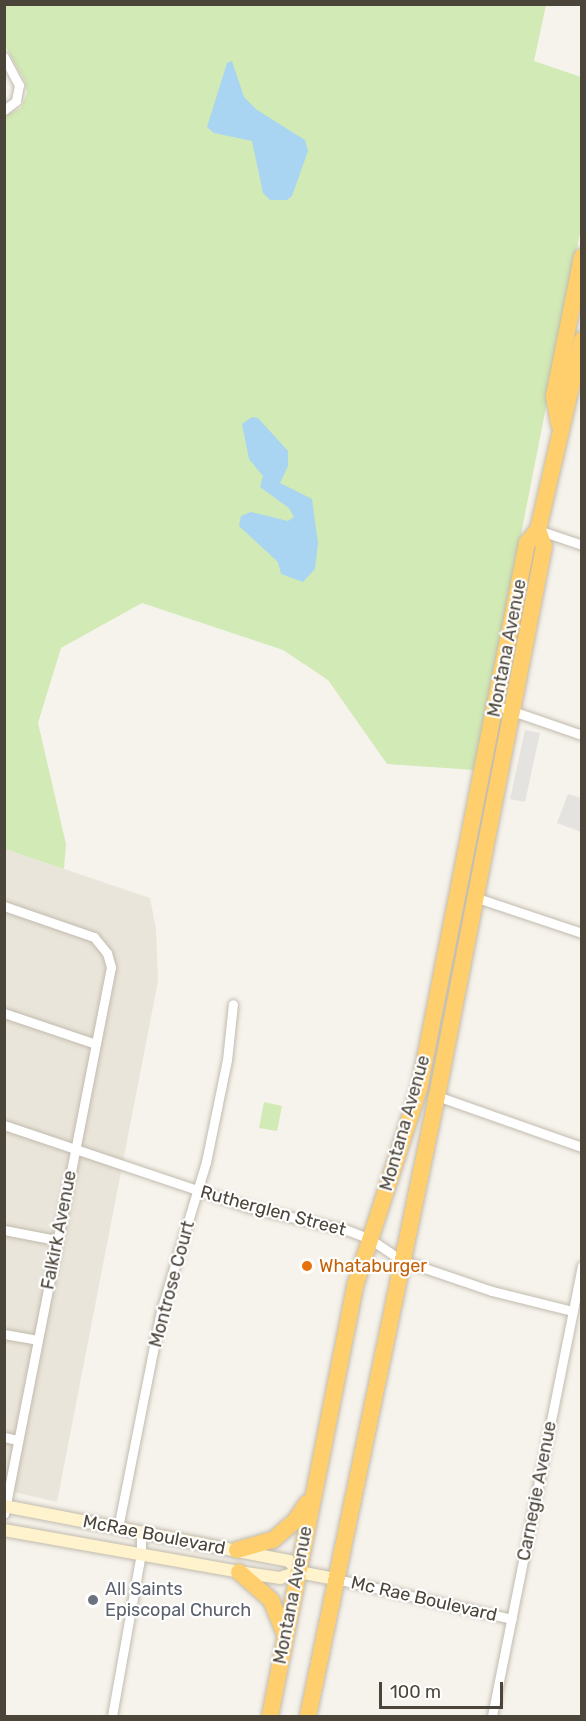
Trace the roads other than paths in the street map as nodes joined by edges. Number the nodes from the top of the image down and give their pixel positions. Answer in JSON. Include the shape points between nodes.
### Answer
{"nodes":[{"id":1,"x":4,"y":57,"type":"edge"},
{"id":2,"x":4,"y":110,"type":"edge"},
{"id":3,"x":582,"y":257,"type":"edge"},
{"id":4,"x":582,"y":297,"type":"edge"},
{"id":5,"x":579,"y":323,"type":"edge"},
{"id":6,"x":582,"y":340,"type":"edge"},
{"id":7,"x":559,"y":420,"type":"junction"},
{"id":8,"x":538,"y":530,"type":"junction"},
{"id":9,"x":582,"y":545,"type":"edge"},
{"id":10,"x":495,"y":705,"type":"junction"},
{"id":11,"x":512,"y":711,"type":"junction"},
{"id":12,"x":582,"y":735,"type":"edge"},
{"id":13,"x":474,"y":897,"type":"junction"},
{"id":14,"x":4,"y":906,"type":"edge"},
{"id":15,"x":582,"y":933,"type":"edge"},
{"id":16,"x":233,"y":1004,"type":"dead end"},
{"id":17,"x":4,"y":1013,"type":"edge"},
{"id":18,"x":96,"y":1044,"type":"junction"},
{"id":19,"x":437,"y":1096,"type":"junction"},
{"id":20,"x":4,"y":1125,"type":"edge"},
{"id":21,"x":582,"y":1147,"type":"edge"},
{"id":22,"x":75,"y":1149,"type":"junction"},
{"id":23,"x":199,"y":1191,"type":"junction"},
{"id":24,"x":4,"y":1230,"type":"edge"},
{"id":25,"x":370,"y":1239,"type":"junction"},
{"id":26,"x":56,"y":1240,"type":"junction"},
{"id":27,"x":401,"y":1260,"type":"junction"},
{"id":28,"x":582,"y":1266,"type":"edge"},
{"id":29,"x":573,"y":1311,"type":"junction"},
{"id":30,"x":4,"y":1334,"type":"edge"},
{"id":31,"x":37,"y":1340,"type":"junction"},
{"id":32,"x":4,"y":1437,"type":"edge"},
{"id":33,"x":17,"y":1440,"type":"junction"},
{"id":34,"x":311,"y":1494,"type":"junction"},
{"id":35,"x":5,"y":1509,"type":"edge"},
{"id":36,"x":118,"y":1528,"type":"junction"},
{"id":37,"x":4,"y":1530,"type":"edge"},
{"id":38,"x":141,"y":1534,"type":"junction"},
{"id":39,"x":237,"y":1550,"type":"junction"},
{"id":40,"x":141,"y":1554,"type":"junction"},
{"id":41,"x":240,"y":1572,"type":"junction"},
{"id":42,"x":299,"y":1572,"type":"junction"},
{"id":43,"x":336,"y":1579,"type":"junction"},
{"id":44,"x":512,"y":1619,"type":"junction"},
{"id":45,"x":286,"y":1636,"type":"junction"},
{"id":46,"x":112,"y":1716,"type":"edge"},
{"id":47,"x":270,"y":1716,"type":"edge"},
{"id":48,"x":308,"y":1716,"type":"edge"},
{"id":49,"x":492,"y":1716,"type":"edge"}],
"edges":[{"from":1,"to":2,"type":"street","via":[[19,85],[16,100]]},
{"from":3,"to":7,"type":"highway","name":"Montana Avenue","via":[[554,396]]},
{"from":4,"to":5,"type":"highway"},
{"from":5,"to":7,"type":"highway"},
{"from":6,"to":7,"type":"highway","name":"Montana Avenue"},
{"from":7,"to":8,"type":"highway","name":"Montana Avenue"},
{"from":8,"to":9,"type":"street"},
{"from":8,"to":10,"type":"highway","name":"Montana Avenue","via":[[527,543]]},
{"from":8,"to":11,"type":"highway","name":"Montana Avenue","via":[[544,546]]},
{"from":10,"to":11,"type":"street"},
{"from":10,"to":25,"type":"highway","name":"Montana Avenue","via":[[418,1089]]},
{"from":11,"to":12,"type":"street"},
{"from":11,"to":13,"type":"highway","name":"Montana Avenue"},
{"from":13,"to":15,"type":"street"},
{"from":13,"to":19,"type":"highway","name":"Montana Avenue"},
{"from":14,"to":18,"type":"street","name":"Falkirk Avenue","via":[[86,934],[104,948],[111,967]]},
{"from":16,"to":23,"type":"street","name":"Montrose Court","via":[[227,1060]]},
{"from":17,"to":18,"type":"street"},
{"from":18,"to":22,"type":"street","name":"Falkirk Avenue"},
{"from":19,"to":21,"type":"street"},
{"from":19,"to":27,"type":"highway","name":"Montana Avenue"},
{"from":20,"to":22,"type":"street","name":"Rutherglen Street"},
{"from":22,"to":23,"type":"street","name":"Rutherglen Street"},
{"from":22,"to":26,"type":"street","name":"Falkirk Avenue"},
{"from":23,"to":25,"type":"street","name":"Rutherglen Street","via":[[248,1207],[324,1222]]},
{"from":23,"to":36,"type":"street","name":"Montrose Court","via":[[161,1311]]},
{"from":24,"to":26,"type":"street"},
{"from":25,"to":27,"type":"street","name":"Rutherglen Street"},
{"from":25,"to":34,"type":"highway","name":"Montana Avenue","via":[[354,1291]]},
{"from":26,"to":31,"type":"street","name":"Falkirk Avenue"},
{"from":27,"to":29,"type":"street","name":"Rutherglen Street","via":[[492,1291]]},
{"from":27,"to":43,"type":"highway","name":"Montana Avenue"},
{"from":28,"to":29,"type":"street","name":"Carnegie Avenue"},
{"from":29,"to":44,"type":"street","name":"Carnegie Avenue"},
{"from":30,"to":31,"type":"street"},
{"from":31,"to":33,"type":"street","name":"Falkirk Avenue"},
{"from":32,"to":33,"type":"street"},
{"from":33,"to":35,"type":"street","name":"Falkirk Avenue"},
{"from":34,"to":39,"type":"highway","via":[[284,1533],[263,1546]]},
{"from":34,"to":42,"type":"highway","name":"Montana Avenue"},
{"from":35,"to":36,"type":"main road","name":"McRae Boulevard"},
{"from":36,"to":38,"type":"main road","name":"McRae Boulevard"},
{"from":37,"to":40,"type":"main road","name":"McRae Boulevard"},
{"from":38,"to":39,"type":"main road","name":"McRae Boulevard"},
{"from":38,"to":40,"type":"street"},
{"from":39,"to":42,"type":"main road","name":"McRae Boulevard","via":[[289,1561]]},
{"from":40,"to":41,"type":"main road","name":"McRae Boulevard"},
{"from":40,"to":46,"type":"street"},
{"from":41,"to":42,"type":"main road","name":"McRae Boulevard","via":[[280,1578]]},
{"from":41,"to":45,"type":"highway","via":[[271,1600]]},
{"from":42,"to":43,"type":"main road","name":"McRae Boulevard"},
{"from":42,"to":45,"type":"highway","name":"Montana Avenue"},
{"from":43,"to":44,"type":"street","name":"Mc Rae Boulevard"},
{"from":43,"to":48,"type":"highway","name":"Montana Avenue"},
{"from":44,"to":49,"type":"street","name":"Carnegie Avenue"},
{"from":45,"to":47,"type":"highway","name":"Montana Avenue"}]}
